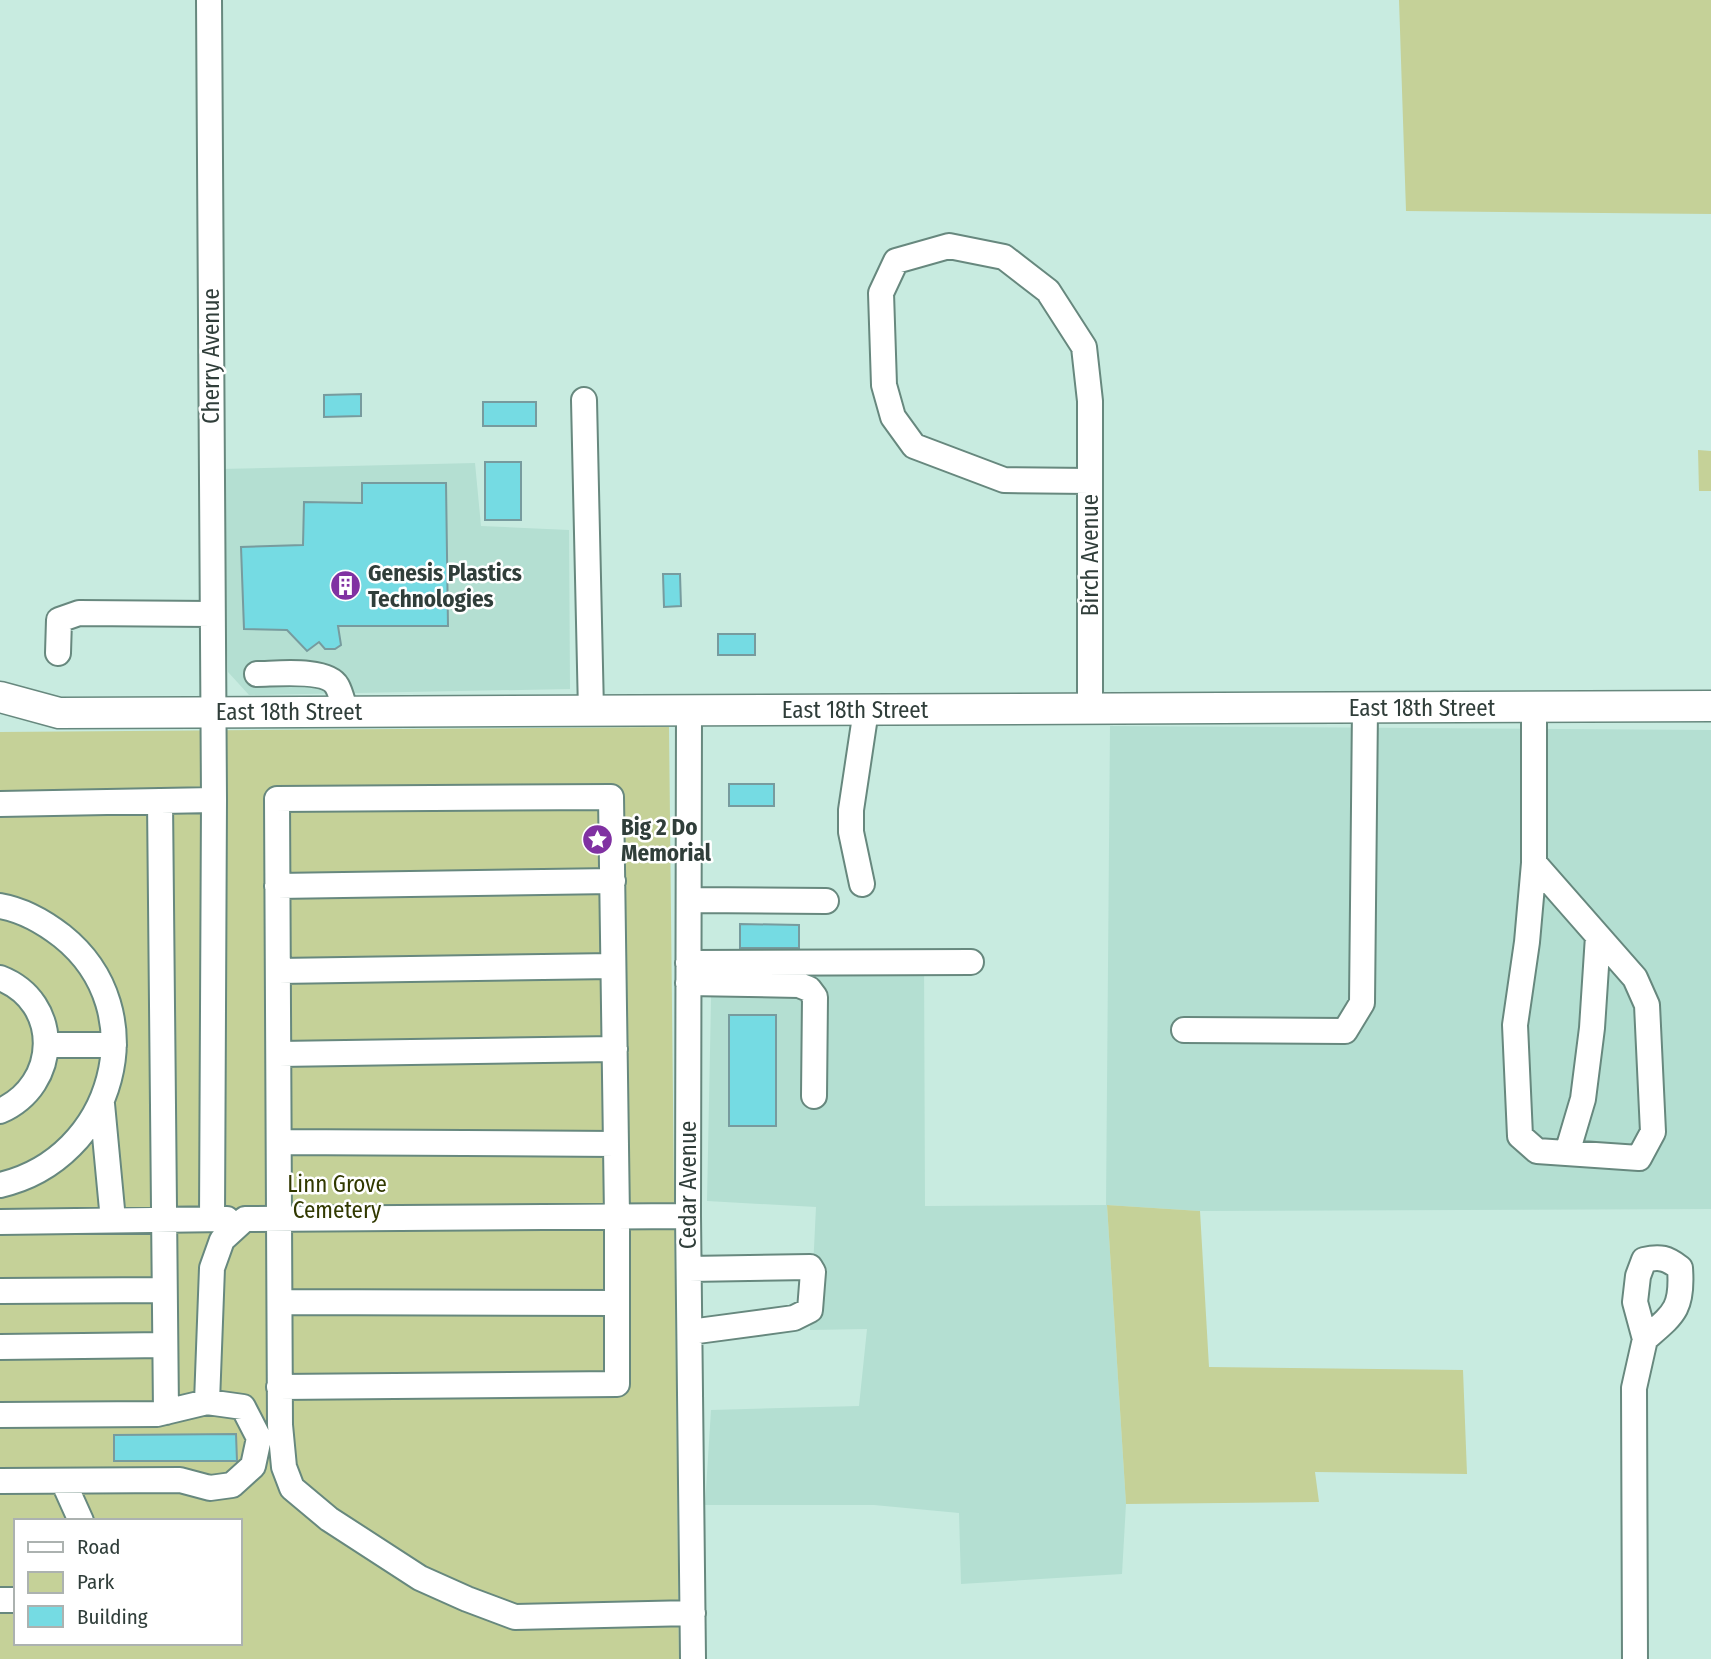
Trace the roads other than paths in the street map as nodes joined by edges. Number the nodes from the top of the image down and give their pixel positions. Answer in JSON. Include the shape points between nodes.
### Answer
{"nodes":[{"id":1,"x":209,"y":0,"type":"edge"},
{"id":2,"x":584,"y":400,"type":"dead end"},
{"id":3,"x":1090,"y":481,"type":"junction"},
{"id":4,"x":212,"y":614,"type":"junction"},
{"id":5,"x":58,"y":653,"type":"dead end"},
{"id":6,"x":257,"y":674,"type":"dead end"},
{"id":7,"x":0,"y":697,"type":"edge"},
{"id":8,"x":1711,"y":706,"type":"edge"},
{"id":9,"x":1534,"y":707,"type":"junction"},
{"id":10,"x":1365,"y":708,"type":"junction"},
{"id":11,"x":1090,"y":709,"type":"junction"},
{"id":12,"x":866,"y":710,"type":"junction"},
{"id":13,"x":591,"y":711,"type":"junction"},
{"id":14,"x":689,"y":711,"type":"junction"},
{"id":15,"x":346,"y":712,"type":"junction"},
{"id":16,"x":59,"y":713,"type":"junction"},
{"id":17,"x":212,"y":713,"type":"junction"},
{"id":18,"x":0,"y":714,"type":"edge"},
{"id":19,"x":214,"y":800,"type":"junction"},
{"id":20,"x":160,"y":801,"type":"junction"},
{"id":21,"x":0,"y":804,"type":"edge"},
{"id":22,"x":1534,"y":863,"type":"junction"},
{"id":23,"x":613,"y":881,"type":"junction"},
{"id":24,"x":862,"y":884,"type":"dead end"},
{"id":25,"x":277,"y":886,"type":"junction"},
{"id":26,"x":690,"y":900,"type":"junction"},
{"id":27,"x":826,"y":901,"type":"dead end"},
{"id":28,"x":0,"y":906,"type":"edge"},
{"id":29,"x":1598,"y":936,"type":"junction"},
{"id":30,"x":971,"y":962,"type":"dead end"},
{"id":31,"x":613,"y":966,"type":"junction"},
{"id":32,"x":278,"y":971,"type":"junction"},
{"id":33,"x":688,"y":973,"type":"junction"},
{"id":34,"x":0,"y":978,"type":"edge"},
{"id":35,"x":1184,"y":1030,"type":"dead end"},
{"id":36,"x":47,"y":1045,"type":"junction"},
{"id":37,"x":114,"y":1045,"type":"junction"},
{"id":38,"x":615,"y":1049,"type":"junction"},
{"id":39,"x":279,"y":1054,"type":"junction"},
{"id":40,"x":814,"y":1096,"type":"dead end"},
{"id":41,"x":102,"y":1104,"type":"junction"},
{"id":42,"x":0,"y":1111,"type":"edge"},
{"id":43,"x":280,"y":1142,"type":"junction"},
{"id":44,"x":616,"y":1144,"type":"junction"},
{"id":45,"x":1567,"y":1153,"type":"junction"},
{"id":46,"x":0,"y":1185,"type":"edge"},
{"id":47,"x":617,"y":1216,"type":"junction"},
{"id":48,"x":688,"y":1216,"type":"junction"},
{"id":49,"x":212,"y":1219,"type":"junction"},
{"id":50,"x":245,"y":1219,"type":"junction"},
{"id":51,"x":280,"y":1219,"type":"junction"},
{"id":52,"x":113,"y":1220,"type":"junction"},
{"id":53,"x":163,"y":1220,"type":"junction"},
{"id":54,"x":0,"y":1222,"type":"edge"},
{"id":55,"x":689,"y":1269,"type":"junction"},
{"id":56,"x":164,"y":1290,"type":"junction"},
{"id":57,"x":0,"y":1291,"type":"edge"},
{"id":58,"x":280,"y":1302,"type":"junction"},
{"id":59,"x":617,"y":1304,"type":"junction"},
{"id":60,"x":690,"y":1332,"type":"junction"},
{"id":61,"x":1645,"y":1339,"type":"dead end"},
{"id":62,"x":165,"y":1345,"type":"junction"},
{"id":63,"x":0,"y":1347,"type":"edge"},
{"id":64,"x":279,"y":1387,"type":"junction"},
{"id":65,"x":207,"y":1402,"type":"junction"},
{"id":66,"x":166,"y":1412,"type":"junction"},
{"id":67,"x":0,"y":1415,"type":"edge"},
{"id":68,"x":270,"y":1438,"type":"junction"},
{"id":69,"x":0,"y":1481,"type":"edge"},
{"id":70,"x":63,"y":1481,"type":"junction"},
{"id":71,"x":81,"y":1519,"type":"edge"},
{"id":72,"x":693,"y":1613,"type":"junction"},
{"id":73,"x":693,"y":1659,"type":"edge"},
{"id":74,"x":1635,"y":1659,"type":"edge"}],
"edges":[{"from":1,"to":4,"type":"street","name":"Cherry Avenue"},
{"from":2,"to":13,"type":"street"},
{"from":3,"to":3,"type":"street","name":"Birch Avenue","via":[[1090,401],[1084,348],[1048,291],[1004,257],[949,246],[896,261],[881,293],[884,385],[893,417],[914,446],[1004,480]]},
{"from":3,"to":11,"type":"street","name":"Birch Avenue"},
{"from":4,"to":5,"type":"street","via":[[79,613],[59,620]]},
{"from":4,"to":17,"type":"street","name":"Cherry Avenue"},
{"from":6,"to":15,"type":"street","via":[[327,677],[336,684]]},
{"from":7,"to":16,"type":"main road"},
{"from":8,"to":9,"type":"main road","name":"East 18th Street"},
{"from":9,"to":10,"type":"main road","name":"East 18th Street"},
{"from":9,"to":22,"type":"street"},
{"from":10,"to":11,"type":"main road","name":"East 18th Street"},
{"from":10,"to":35,"type":"street","via":[[1362,1003],[1345,1031]]},
{"from":11,"to":12,"type":"main road","name":"East 18th Street"},
{"from":12,"to":14,"type":"main road","name":"East 18th Street"},
{"from":12,"to":24,"type":"street","via":[[851,810]]},
{"from":13,"to":14,"type":"main road","name":"East 18th Street"},
{"from":13,"to":15,"type":"main road","name":"East 18th Street"},
{"from":14,"to":26,"type":"street","name":"Cedar Avenue"},
{"from":15,"to":17,"type":"main road","name":"East 18th Street"},
{"from":16,"to":17,"type":"main road","name":"East 18th Street"},
{"from":16,"to":18,"type":"street","name":"East 18th Street"},
{"from":17,"to":19,"type":"street","name":"Cherry Avenue"},
{"from":19,"to":20,"type":"street"},
{"from":19,"to":49,"type":"street","name":"Cherry Avenue"},
{"from":20,"to":21,"type":"street"},
{"from":20,"to":53,"type":"street"},
{"from":22,"to":29,"type":"street"},
{"from":22,"to":45,"type":"street","via":[[1515,1025],[1520,1136],[1536,1151]]},
{"from":23,"to":25,"type":"street"},
{"from":23,"to":25,"type":"street","via":[[611,797],[277,799]]},
{"from":23,"to":31,"type":"street"},
{"from":25,"to":32,"type":"street"},
{"from":26,"to":27,"type":"street"},
{"from":26,"to":33,"type":"street","name":"Cedar Avenue"},
{"from":28,"to":37,"type":"street","via":[[45,923],[74,946],[96,975],[109,1009]]},
{"from":29,"to":45,"type":"street","via":[[1583,1098]]},
{"from":29,"to":45,"type":"street","via":[[1635,978],[1647,1005],[1653,1132],[1639,1158]]},
{"from":30,"to":33,"type":"street"},
{"from":31,"to":32,"type":"street"},
{"from":31,"to":38,"type":"street"},
{"from":32,"to":39,"type":"street"},
{"from":33,"to":40,"type":"street","via":[[809,989],[815,997]]},
{"from":33,"to":48,"type":"street","name":"Cedar Avenue"},
{"from":34,"to":36,"type":"street","via":[[35,1005]]},
{"from":36,"to":37,"type":"street"},
{"from":36,"to":42,"type":"street","via":[[37,1080],[26,1095]]},
{"from":37,"to":41,"type":"street"},
{"from":38,"to":39,"type":"street"},
{"from":38,"to":44,"type":"street"},
{"from":39,"to":43,"type":"street"},
{"from":41,"to":46,"type":"street","via":[[67,1152],[43,1169]]},
{"from":41,"to":52,"type":"street"},
{"from":43,"to":44,"type":"street"},
{"from":43,"to":51,"type":"street"},
{"from":44,"to":47,"type":"street"},
{"from":47,"to":48,"type":"street"},
{"from":47,"to":51,"type":"street"},
{"from":47,"to":59,"type":"street"},
{"from":48,"to":55,"type":"street","name":"Cedar Avenue"},
{"from":49,"to":50,"type":"street"},
{"from":49,"to":53,"type":"street"},
{"from":50,"to":51,"type":"street"},
{"from":50,"to":65,"type":"street","via":[[222,1240],[212,1268]]},
{"from":51,"to":58,"type":"street"},
{"from":52,"to":53,"type":"street"},
{"from":52,"to":54,"type":"street"},
{"from":53,"to":56,"type":"street"},
{"from":55,"to":60,"type":"street","name":"Cedar Avenue"},
{"from":55,"to":60,"type":"street","via":[[810,1267],[813,1272],[810,1310],[794,1318]]},
{"from":56,"to":57,"type":"street"},
{"from":56,"to":62,"type":"street"},
{"from":58,"to":59,"type":"street"},
{"from":58,"to":64,"type":"street"},
{"from":59,"to":64,"type":"street","via":[[617,1384]]},
{"from":60,"to":72,"type":"street","name":"Cedar Avenue"},
{"from":61,"to":74,"type":"street","via":[[1634,1388]]},
{"from":62,"to":63,"type":"street"},
{"from":62,"to":66,"type":"street"},
{"from":64,"to":68,"type":"street"},
{"from":65,"to":66,"type":"street"},
{"from":65,"to":68,"type":"street","via":[[243,1407]]},
{"from":66,"to":67,"type":"street"},
{"from":68,"to":70,"type":"street","via":[[253,1466],[232,1485],[210,1488],[180,1480]]},
{"from":68,"to":72,"type":"street","via":[[292,1488],[309,1504],[421,1578],[467,1599],[515,1617]]},
{"from":69,"to":70,"type":"street"},
{"from":70,"to":71,"type":"street"},
{"from":72,"to":73,"type":"street","name":"Cedar Avenue"}]}
